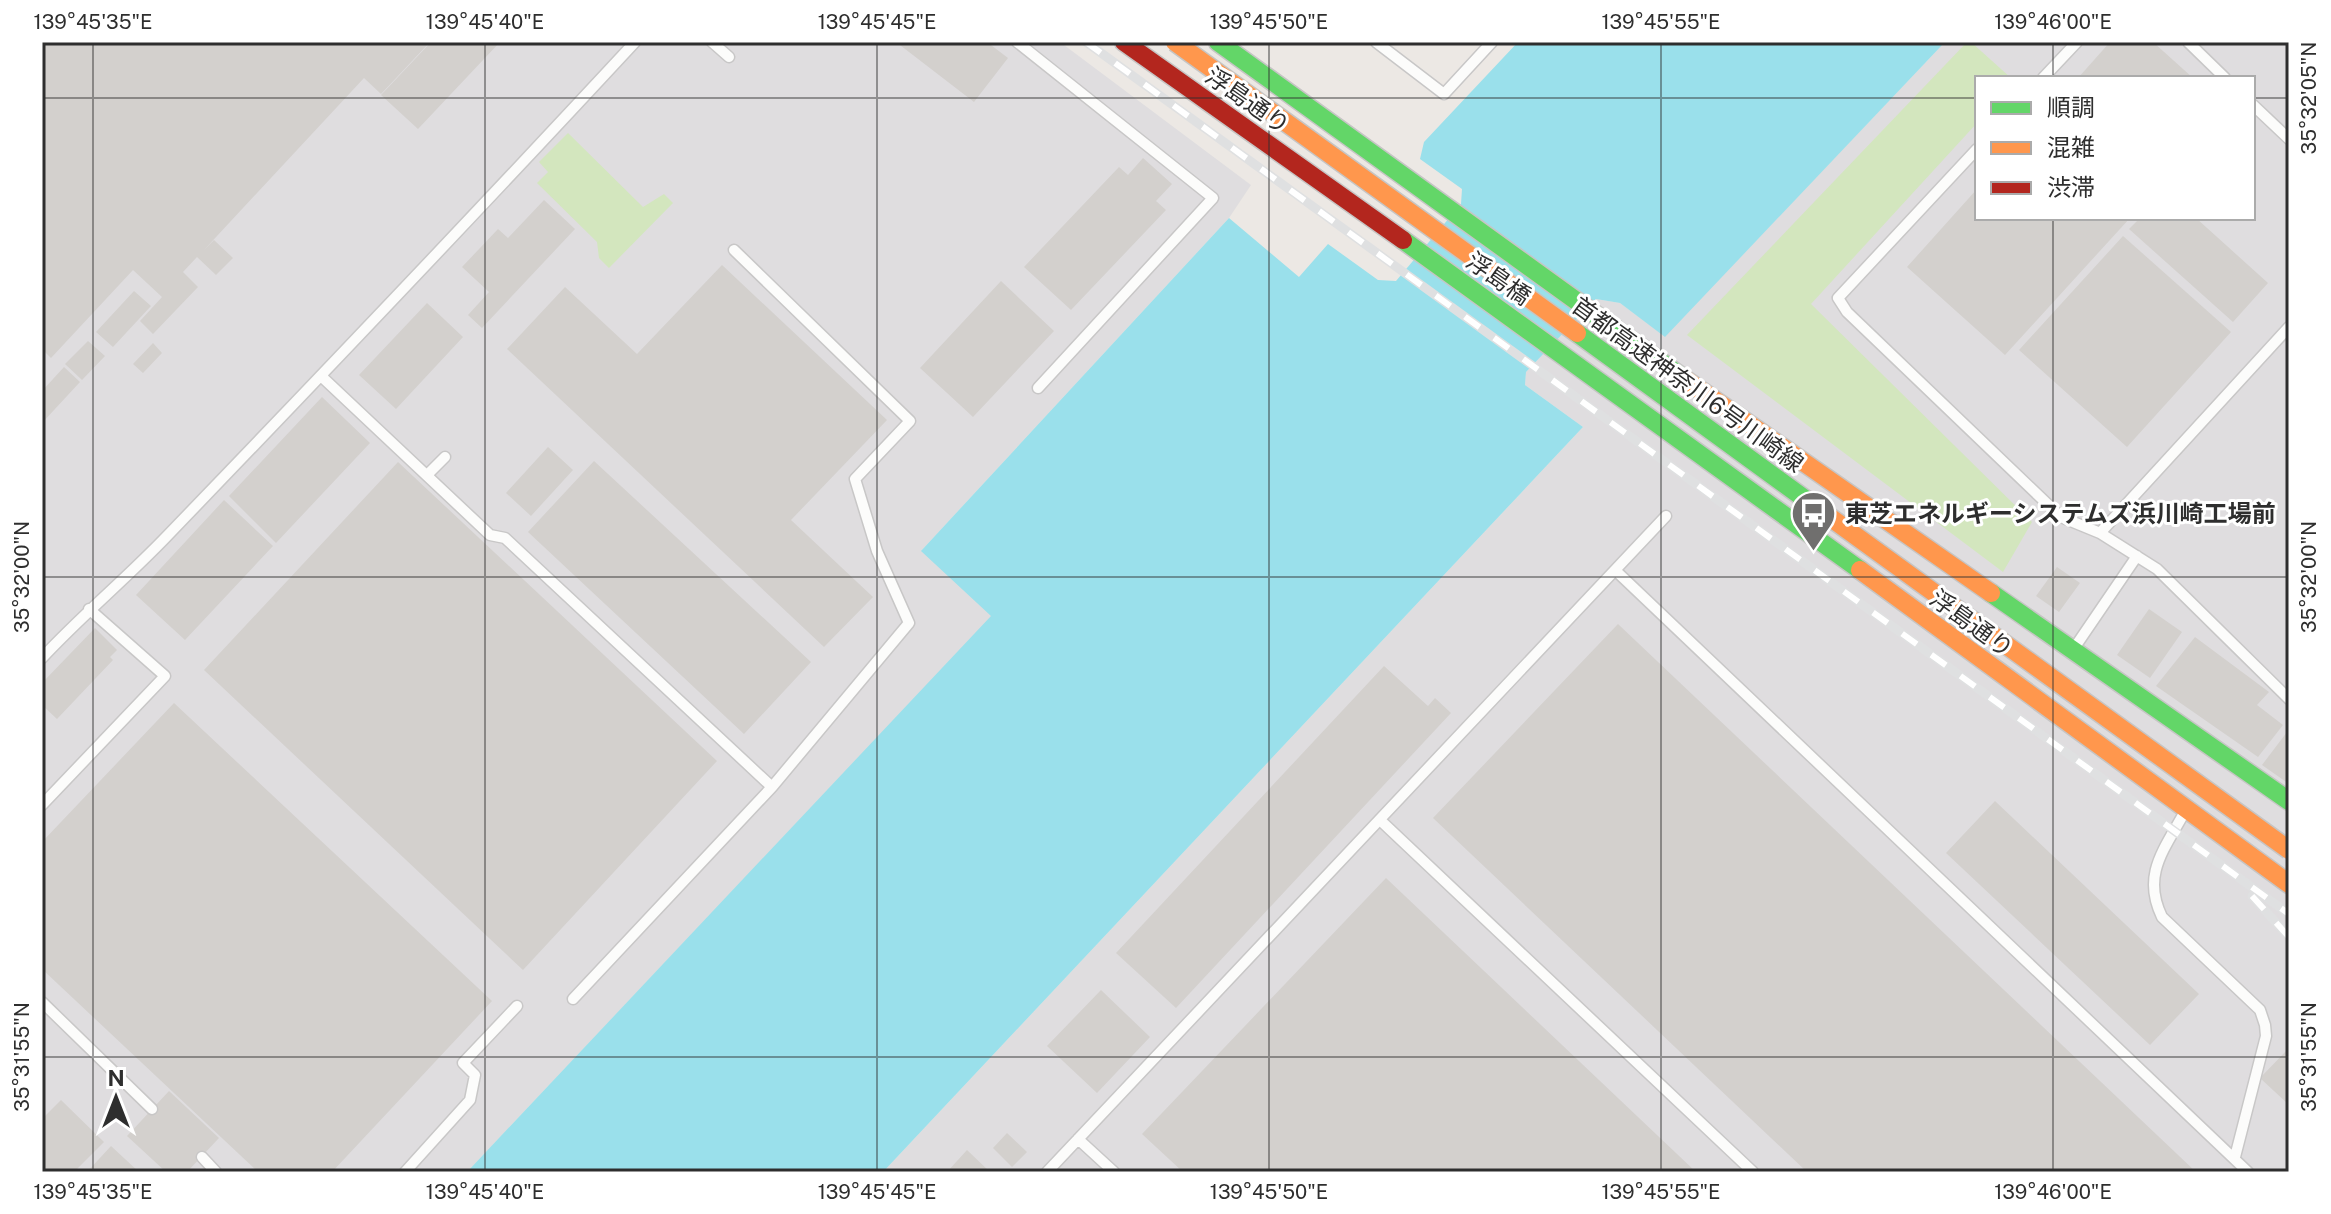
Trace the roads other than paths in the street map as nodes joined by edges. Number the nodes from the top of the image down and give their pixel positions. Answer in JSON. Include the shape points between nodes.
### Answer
{"nodes":[{"id":1,"x":635,"y":42,"type":"edge"},
{"id":2,"x":712,"y":42,"type":"edge"},
{"id":3,"x":1017,"y":42,"type":"edge"},
{"id":4,"x":1175,"y":42,"type":"edge"},
{"id":5,"x":1204,"y":42,"type":"edge"},
{"id":6,"x":1218,"y":42,"type":"edge"},
{"id":7,"x":1376,"y":42,"type":"edge"},
{"id":8,"x":1492,"y":42,"type":"edge"},
{"id":9,"x":2077,"y":42,"type":"edge"},
{"id":10,"x":2188,"y":42,"type":"edge"},
{"id":11,"x":1129,"y":44,"type":"edge"},
{"id":12,"x":729,"y":57,"type":"dead end"},
{"id":13,"x":2045,"y":76,"type":"edge"},
{"id":14,"x":2223,"y":76,"type":"edge"},
{"id":15,"x":2255,"y":107,"type":"edge"},
{"id":16,"x":2289,"y":139,"type":"edge"},
{"id":17,"x":1975,"y":151,"type":"edge"},
{"id":18,"x":1382,"y":159,"type":"joint"},
{"id":19,"x":1344,"y":197,"type":"joint"},
{"id":20,"x":734,"y":250,"type":"dead end"},
{"id":21,"x":2289,"y":327,"type":"edge"},
{"id":22,"x":1659,"y":361,"type":"joint"},
{"id":23,"x":321,"y":376,"type":"junction"},
{"id":24,"x":1038,"y":388,"type":"dead end"},
{"id":25,"x":1626,"y":399,"type":"joint"},
{"id":26,"x":445,"y":457,"type":"dead end"},
{"id":27,"x":427,"y":475,"type":"junction"},
{"id":28,"x":1666,"y":516,"type":"dead end"},
{"id":29,"x":2100,"y":533,"type":"junction"},
{"id":30,"x":2137,"y":556,"type":"junction"},
{"id":31,"x":1615,"y":570,"type":"junction"},
{"id":32,"x":89,"y":609,"type":"junction"},
{"id":33,"x":2073,"y":650,"type":"junction"},
{"id":34,"x":42,"y":658,"type":"edge"},
{"id":35,"x":2289,"y":699,"type":"edge"},
{"id":36,"x":2038,"y":701,"type":"junction"},
{"id":37,"x":772,"y":787,"type":"junction"},
{"id":38,"x":2289,"y":801,"type":"edge"},
{"id":39,"x":42,"y":805,"type":"edge"},
{"id":40,"x":2186,"y":810,"type":"junction"},
{"id":41,"x":1380,"y":820,"type":"junction"},
{"id":42,"x":2289,"y":830,"type":"edge"},
{"id":43,"x":2289,"y":850,"type":"edge"},
{"id":44,"x":2289,"y":884,"type":"edge"},
{"id":45,"x":573,"y":999,"type":"dead end"},
{"id":46,"x":42,"y":1002,"type":"edge"},
{"id":47,"x":517,"y":1006,"type":"dead end"},
{"id":48,"x":152,"y":1109,"type":"dead end"},
{"id":49,"x":1078,"y":1139,"type":"junction"},
{"id":50,"x":202,"y":1157,"type":"dead end"},
{"id":51,"x":2235,"y":1157,"type":"junction"},
{"id":52,"x":216,"y":1172,"type":"edge"},
{"id":53,"x":405,"y":1172,"type":"edge"},
{"id":54,"x":1047,"y":1172,"type":"edge"},
{"id":55,"x":1114,"y":1172,"type":"edge"},
{"id":56,"x":1753,"y":1172,"type":"edge"},
{"id":57,"x":2248,"y":1172,"type":"edge"}],
"edges":[{"from":1,"to":23,"type":"lane"},
{"from":2,"to":12,"type":"lane"},
{"from":3,"to":24,"type":"lane","via":[[1213,198]]},
{"from":4,"to":43,"type":"highway","name":"首都高速神奈川6号川崎線","bridge":true},
{"from":5,"to":42,"type":"highway","name":"首都高速神奈川6号川崎線"},
{"from":6,"to":18,"type":"highway","name":"浮島通り"},
{"from":7,"to":8,"type":"lane","via":[[1444,94]]},
{"from":9,"to":13,"type":"lane"},
{"from":10,"to":14,"type":"lane"},
{"from":11,"to":19,"type":"highway","name":"浮島通り"},
{"from":15,"to":16,"type":"lane"},
{"from":17,"to":29,"type":"lane","via":[[1838,298],[2061,517]]},
{"from":18,"to":22,"type":"highway","name":"浮島橋"},
{"from":19,"to":25,"type":"highway","name":"浮島橋"},
{"from":20,"to":37,"type":"lane","via":[[910,421],[855,479],[877,551],[909,623]]},
{"from":21,"to":29,"type":"lane"},
{"from":22,"to":33,"type":"highway","name":"浮島通り"},
{"from":23,"to":27,"type":"lane"},
{"from":23,"to":32,"type":"lane","via":[[140,565]]},
{"from":25,"to":36,"type":"highway","name":"浮島通り"},
{"from":26,"to":27,"type":"lane"},
{"from":27,"to":37,"type":"lane","via":[[490,535],[505,538]]},
{"from":28,"to":31,"type":"lane"},
{"from":29,"to":30,"type":"lane"},
{"from":30,"to":33,"type":"lane"},
{"from":30,"to":35,"type":"lane","via":[[2157,569]]},
{"from":31,"to":41,"type":"lane"},
{"from":31,"to":51,"type":"lane"},
{"from":32,"to":34,"type":"lane"},
{"from":32,"to":39,"type":"lane","via":[[165,676]]},
{"from":33,"to":36,"type":"lane"},
{"from":33,"to":38,"type":"highway","name":"浮島通り"},
{"from":36,"to":40,"type":"highway","name":"浮島通り"},
{"from":37,"to":45,"type":"lane"},
{"from":40,"to":44,"type":"highway","name":"浮島通り"},
{"from":40,"to":51,"type":"lane","via":[[2158,861],[2154,900],[2162,917],[2260,1010],[2265,1025]]},
{"from":41,"to":49,"type":"lane"},
{"from":41,"to":56,"type":"lane"},
{"from":46,"to":48,"type":"lane"},
{"from":47,"to":53,"type":"lane","via":[[463,1063],[475,1075],[470,1100]]},
{"from":49,"to":54,"type":"lane"},
{"from":49,"to":55,"type":"lane"},
{"from":50,"to":52,"type":"lane"},
{"from":51,"to":57,"type":"lane"}]}
